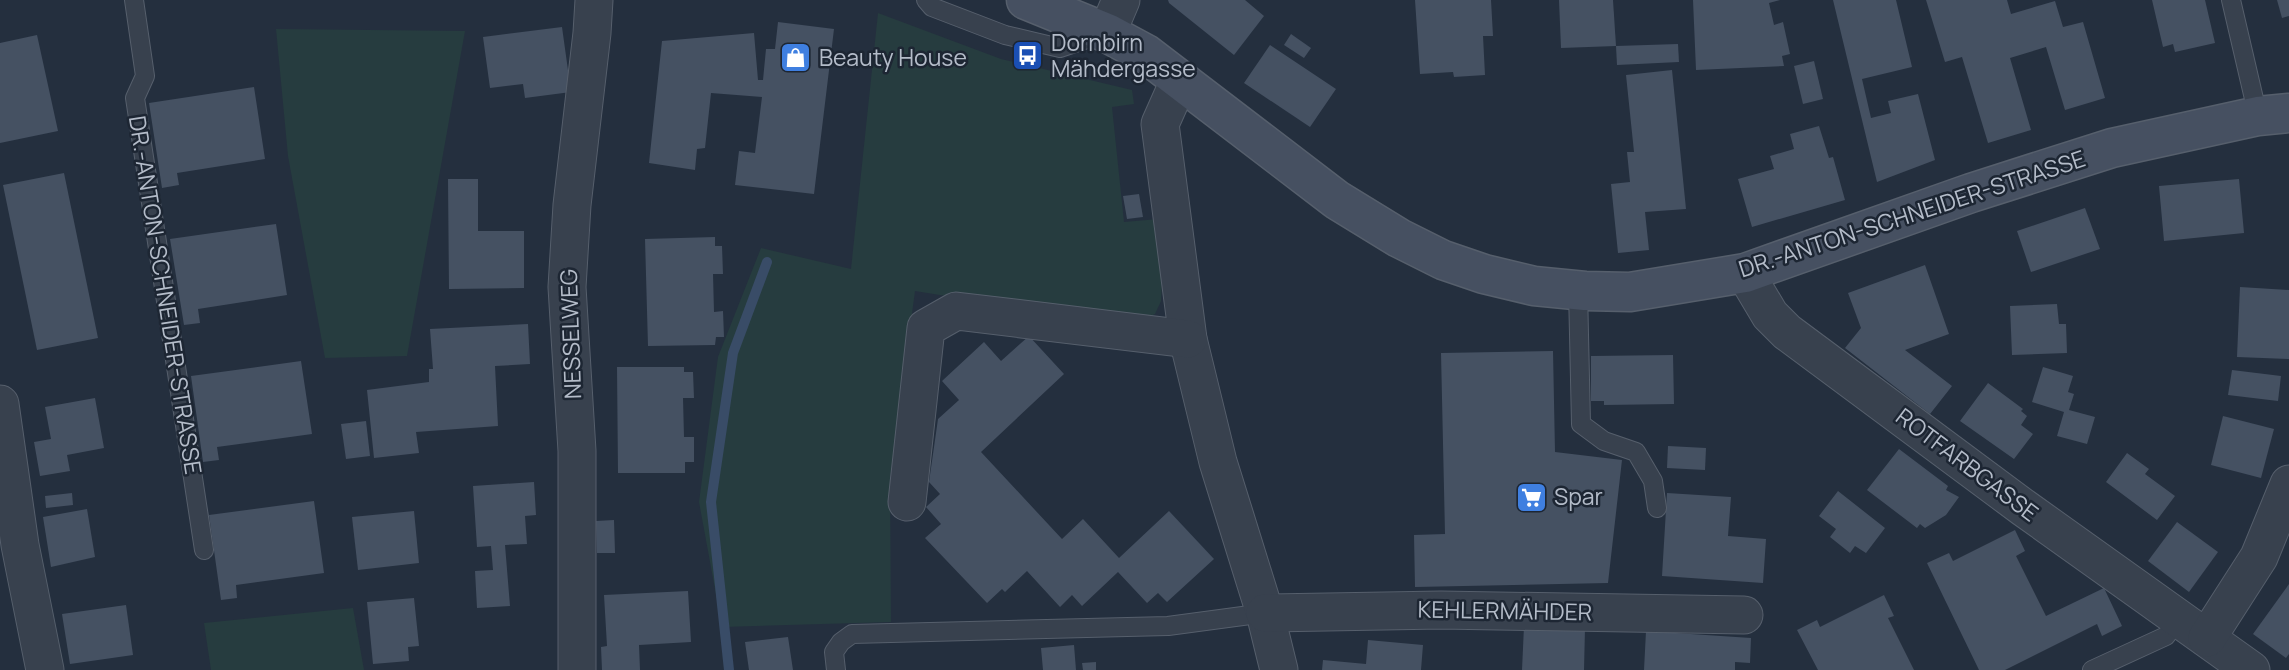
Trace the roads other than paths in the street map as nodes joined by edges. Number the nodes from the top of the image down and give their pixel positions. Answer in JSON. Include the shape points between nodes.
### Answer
{"nodes":[{"id":1,"x":134,"y":0,"type":"edge"},
{"id":2,"x":594,"y":0,"type":"edge"},
{"id":3,"x":926,"y":0,"type":"edge"},
{"id":4,"x":1026,"y":0,"type":"edge"},
{"id":5,"x":2231,"y":0,"type":"edge"},
{"id":6,"x":1114,"y":16,"type":"edge"},
{"id":7,"x":1180,"y":79,"type":"junction"},
{"id":8,"x":2274,"y":115,"type":"edge"},
{"id":9,"x":1745,"y":273,"type":"junction"},
{"id":10,"x":1578,"y":290,"type":"junction"},
{"id":11,"x":1188,"y":339,"type":"junction"},
{"id":12,"x":0,"y":404,"type":"edge"},
{"id":13,"x":2289,"y":484,"type":"edge"},
{"id":14,"x":907,"y":502,"type":"dead end"},
{"id":15,"x":1657,"y":508,"type":"dead end"},
{"id":16,"x":10,"y":545,"type":"edge"},
{"id":17,"x":204,"y":550,"type":"dead end"},
{"id":18,"x":1265,"y":613,"type":"junction"},
{"id":19,"x":1744,"y":615,"type":"dead end"},
{"id":20,"x":2193,"y":628,"type":"junction"},
{"id":21,"x":45,"y":670,"type":"edge"},
{"id":22,"x":578,"y":670,"type":"edge"},
{"id":23,"x":836,"y":670,"type":"edge"},
{"id":24,"x":1279,"y":670,"type":"edge"},
{"id":25,"x":2092,"y":670,"type":"edge"},
{"id":26,"x":2250,"y":670,"type":"edge"}],
"edges":[{"from":1,"to":17,"type":"lane","name":"DR.-ANTON-SCHNEIDER-STRASSE","via":[[145,76],[135,98]]},
{"from":2,"to":22,"type":"street","name":"NESSELWEG","via":[[567,287],[577,451]]},
{"from":3,"to":6,"type":"lane","via":[[932,7],[1005,35],[1060,48]]},
{"from":4,"to":6,"type":"main road","name":"DR.-ANTON-SCHNEIDER-STRASSE"},
{"from":5,"to":8,"type":"lane"},
{"from":6,"to":7,"type":"main road","name":"DR.-ANTON-SCHNEIDER-STRASSE","via":[[1146,54]]},
{"from":7,"to":10,"type":"main road","name":"DR.-ANTON-SCHNEIDER-STRASSE","via":[[1337,200],[1399,238],[1484,274]]},
{"from":7,"to":11,"type":"street","via":[[1160,124]]},
{"from":8,"to":9,"type":"main road","name":"DR.-ANTON-SCHNEIDER-STRASSE","via":[[2112,148]]},
{"from":9,"to":10,"type":"main road","name":"DR.-ANTON-SCHNEIDER-STRASSE","via":[[1630,292]]},
{"from":9,"to":20,"type":"street","name":"ROTFARBGASSE","via":[[1770,315],[1787,332]]},
{"from":10,"to":15,"type":"lane","via":[[1581,424],[1604,441],[1636,452],[1653,481]]},
{"from":11,"to":14,"type":"street","via":[[956,311],[926,328]]},
{"from":11,"to":18,"type":"street","via":[[1217,461]]},
{"from":12,"to":16,"type":"street"},
{"from":13,"to":20,"type":"street","via":[[2259,557]]},
{"from":16,"to":21,"type":"street"},
{"from":18,"to":19,"type":"street","name":"KEHLERMÄHDER","via":[[1441,610]]},
{"from":18,"to":23,"type":"lane","via":[[1168,626],[852,634],[834,652]]},
{"from":18,"to":24,"type":"street"},
{"from":20,"to":25,"type":"lane"},
{"from":20,"to":26,"type":"street","name":"ROTFARBGASSE"}]}
